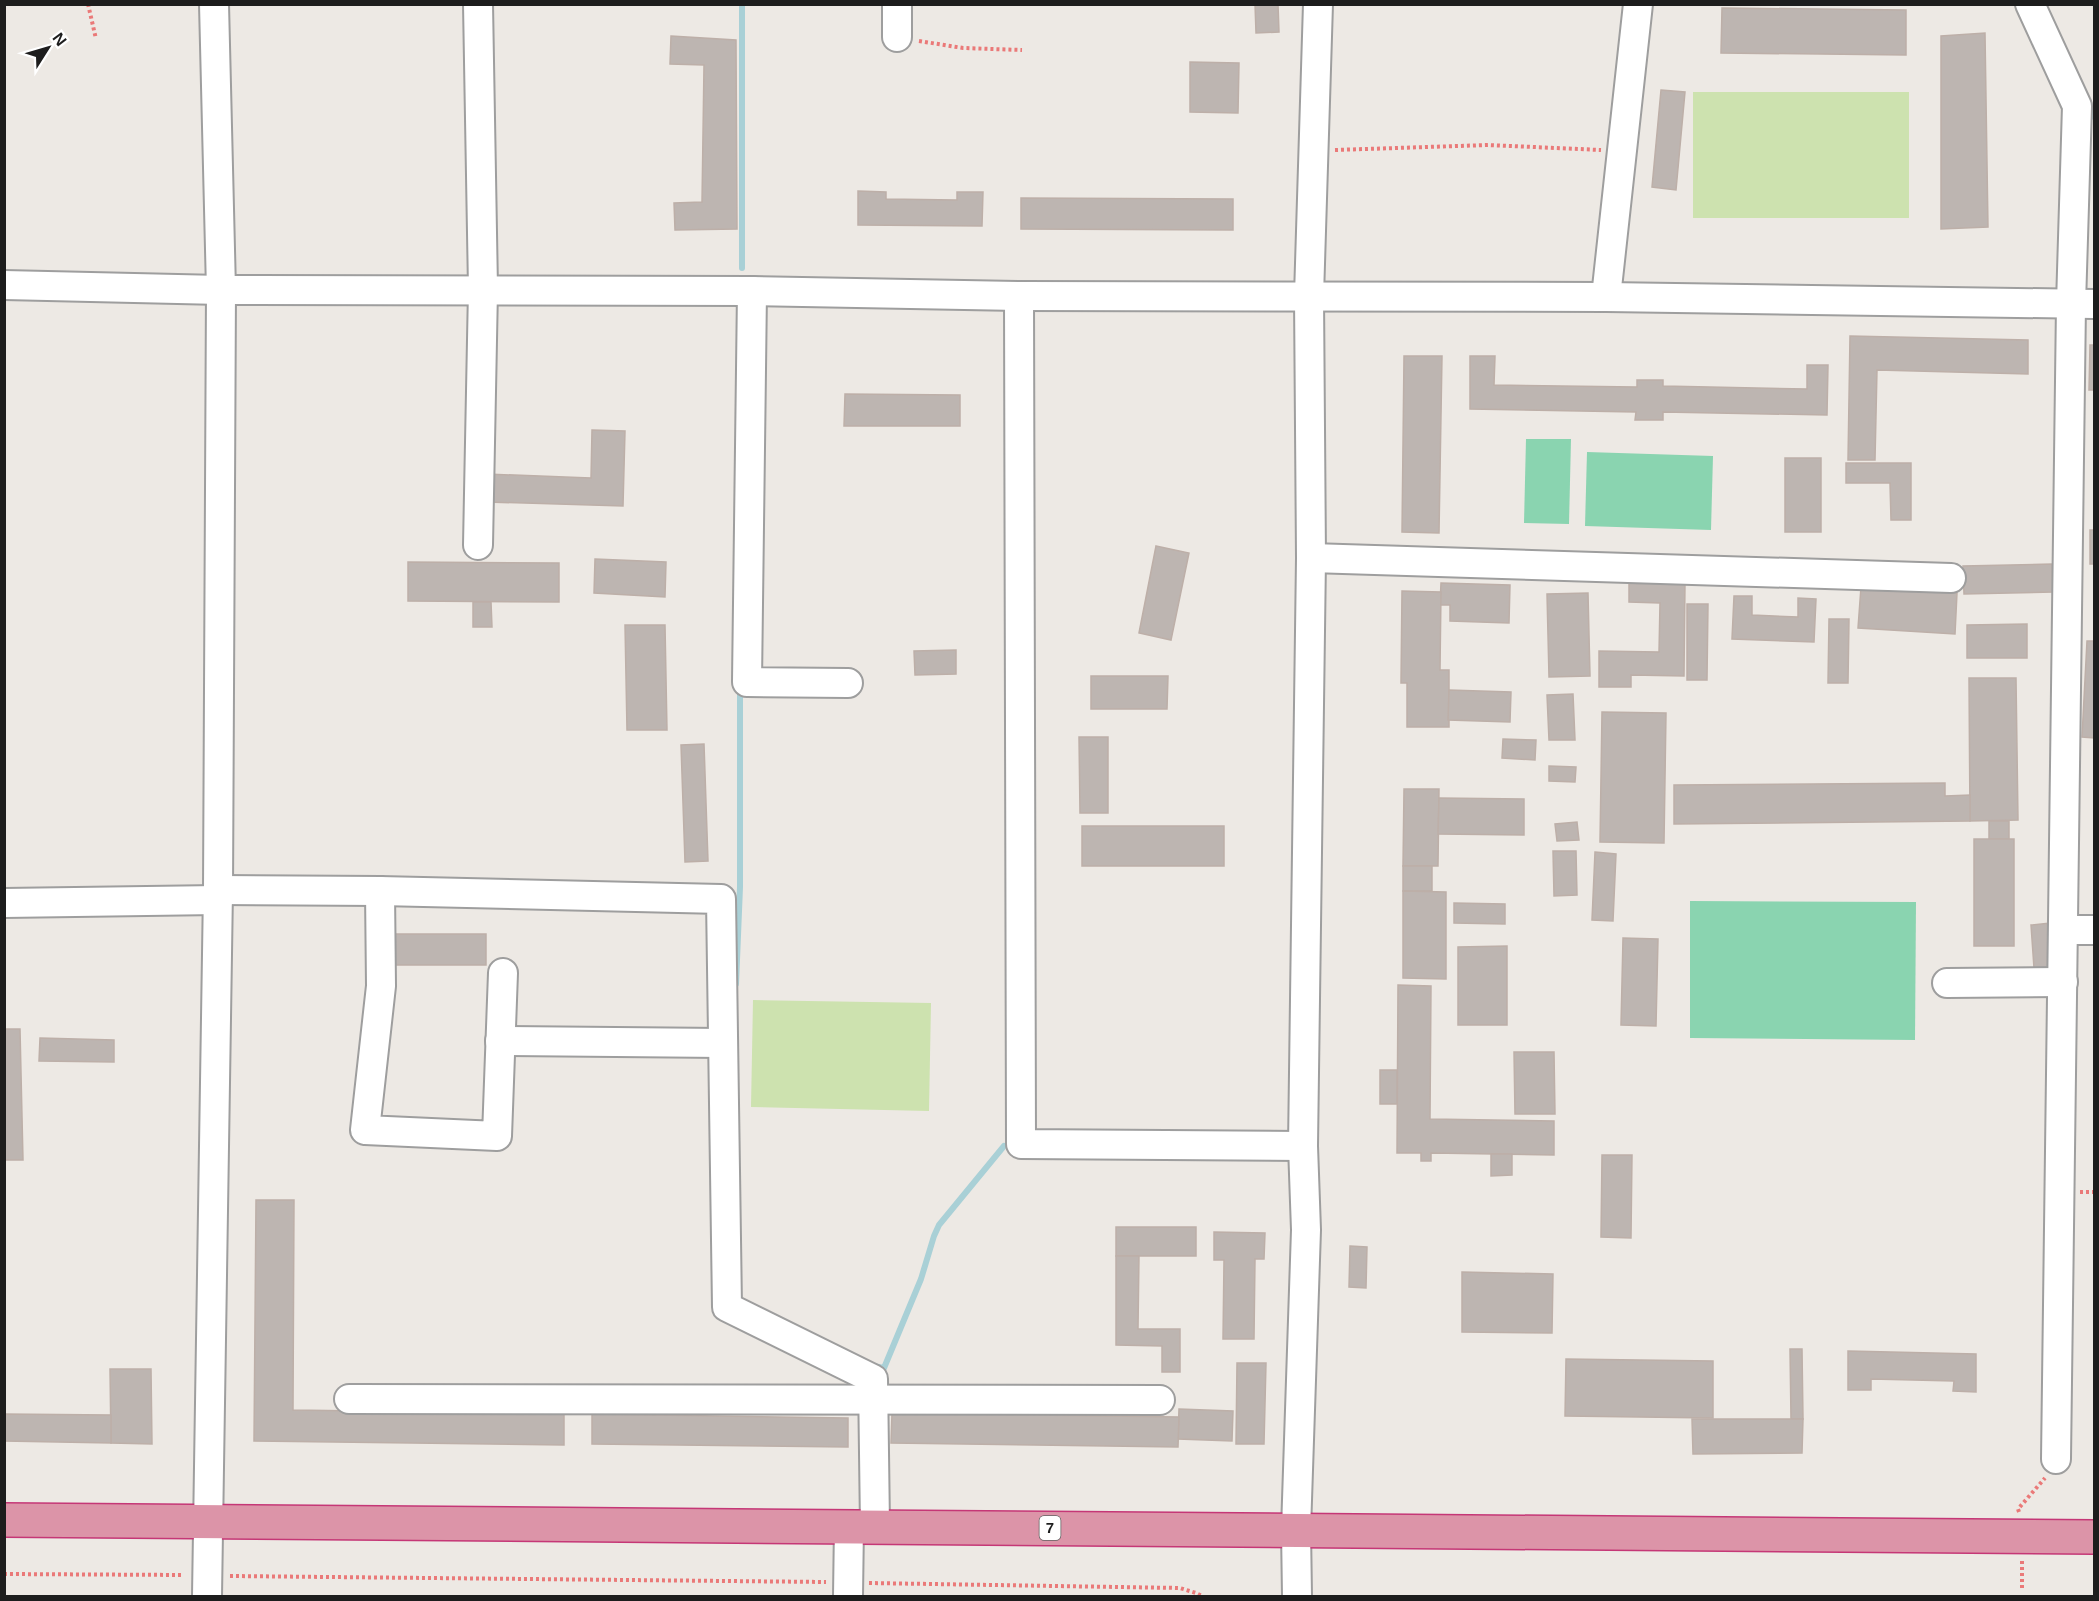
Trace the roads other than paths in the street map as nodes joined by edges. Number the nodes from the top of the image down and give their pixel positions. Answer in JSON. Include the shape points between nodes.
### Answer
{"nodes":[{"id":1,"x":214,"y":4,"type":"edge"},
{"id":2,"x":478,"y":4,"type":"edge"},
{"id":3,"x":897,"y":4,"type":"edge"},
{"id":4,"x":1318,"y":4,"type":"edge"},
{"id":5,"x":1638,"y":4,"type":"edge"},
{"id":6,"x":2030,"y":4,"type":"edge"},
{"id":7,"x":897,"y":38,"type":"road end"},
{"id":8,"x":2085,"y":150,"type":"edge"},
{"id":9,"x":4,"y":285,"type":"edge"},
{"id":10,"x":483,"y":289,"type":"junction"},
{"id":11,"x":221,"y":290,"type":"junction"},
{"id":12,"x":752,"y":291,"type":"junction"},
{"id":13,"x":1019,"y":296,"type":"junction"},
{"id":14,"x":1309,"y":296,"type":"junction"},
{"id":15,"x":1606,"y":297,"type":"junction"},
{"id":16,"x":2083,"y":304,"type":"edge"},
{"id":17,"x":478,"y":545,"type":"dead end"},
{"id":18,"x":1311,"y":558,"type":"junction"},
{"id":19,"x":1952,"y":578,"type":"dead end"},
{"id":20,"x":848,"y":683,"type":"dead end"},
{"id":21,"x":380,"y":891,"type":"junction"},
{"id":22,"x":218,"y":895,"type":"junction"},
{"id":23,"x":4,"y":903,"type":"edge"},
{"id":24,"x":2064,"y":930,"type":"junction"},
{"id":25,"x":2094,"y":930,"type":"edge"},
{"id":26,"x":503,"y":973,"type":"dead end"},
{"id":27,"x":2063,"y":982,"type":"junction"},
{"id":28,"x":1947,"y":983,"type":"dead end"},
{"id":29,"x":500,"y":1041,"type":"junction"},
{"id":30,"x":723,"y":1043,"type":"junction"},
{"id":31,"x":1303,"y":1146,"type":"junction"},
{"id":32,"x":873,"y":1398,"type":"junction"},
{"id":33,"x":348,"y":1399,"type":"dead end"},
{"id":34,"x":1160,"y":1400,"type":"dead end"},
{"id":35,"x":2056,"y":1459,"type":"dead end"},
{"id":36,"x":4,"y":1520,"type":"edge"},
{"id":37,"x":206,"y":1521,"type":"junction"},
{"id":38,"x":862,"y":1526,"type":"junction"},
{"id":39,"x":1296,"y":1530,"type":"junction"},
{"id":40,"x":2094,"y":1537,"type":"edge"},
{"id":41,"x":207,"y":1586,"type":"edge"},
{"id":42,"x":848,"y":1589,"type":"edge"},
{"id":43,"x":1297,"y":1596,"type":"edge"}],
"edges":[{"from":1,"to":11,"type":"street"},
{"from":2,"to":10,"type":"street"},
{"from":3,"to":7,"type":"street"},
{"from":4,"to":14,"type":"street"},
{"from":5,"to":15,"type":"street"},
{"from":6,"to":8,"type":"street","via":[[2077,106]]},
{"from":8,"to":16,"type":"street"},
{"from":9,"to":11,"type":"street"},
{"from":10,"to":11,"type":"street"},
{"from":10,"to":12,"type":"street"},
{"from":10,"to":17,"type":"street"},
{"from":11,"to":22,"type":"street"},
{"from":12,"to":13,"type":"street"},
{"from":12,"to":20,"type":"street","via":[[747,682]]},
{"from":13,"to":14,"type":"street"},
{"from":13,"to":31,"type":"street","via":[[1021,1144]]},
{"from":14,"to":15,"type":"street"},
{"from":14,"to":18,"type":"street"},
{"from":15,"to":16,"type":"street"},
{"from":16,"to":24,"type":"street"},
{"from":18,"to":19,"type":"street"},
{"from":18,"to":31,"type":"street"},
{"from":21,"to":22,"type":"street"},
{"from":21,"to":29,"type":"street","via":[[381,986],[365,1130],[497,1136]]},
{"from":21,"to":30,"type":"street","via":[[721,899]]},
{"from":22,"to":23,"type":"street"},
{"from":22,"to":37,"type":"street"},
{"from":24,"to":25,"type":"street"},
{"from":24,"to":27,"type":"street"},
{"from":26,"to":29,"type":"street"},
{"from":27,"to":28,"type":"street"},
{"from":27,"to":35,"type":"street"},
{"from":29,"to":30,"type":"street"},
{"from":30,"to":32,"type":"street","via":[[727,1307],[873,1379]]},
{"from":31,"to":39,"type":"street","via":[[1306,1230]]},
{"from":32,"to":33,"type":"street"},
{"from":32,"to":34,"type":"street"},
{"from":32,"to":38,"type":"street"},
{"from":36,"to":37,"type":"highway","number":"7"},
{"from":37,"to":38,"type":"highway","number":"7"},
{"from":37,"to":41,"type":"street"},
{"from":38,"to":39,"type":"highway","number":"7"},
{"from":38,"to":42,"type":"street"},
{"from":39,"to":40,"type":"highway","number":"7"},
{"from":39,"to":43,"type":"street"}]}
